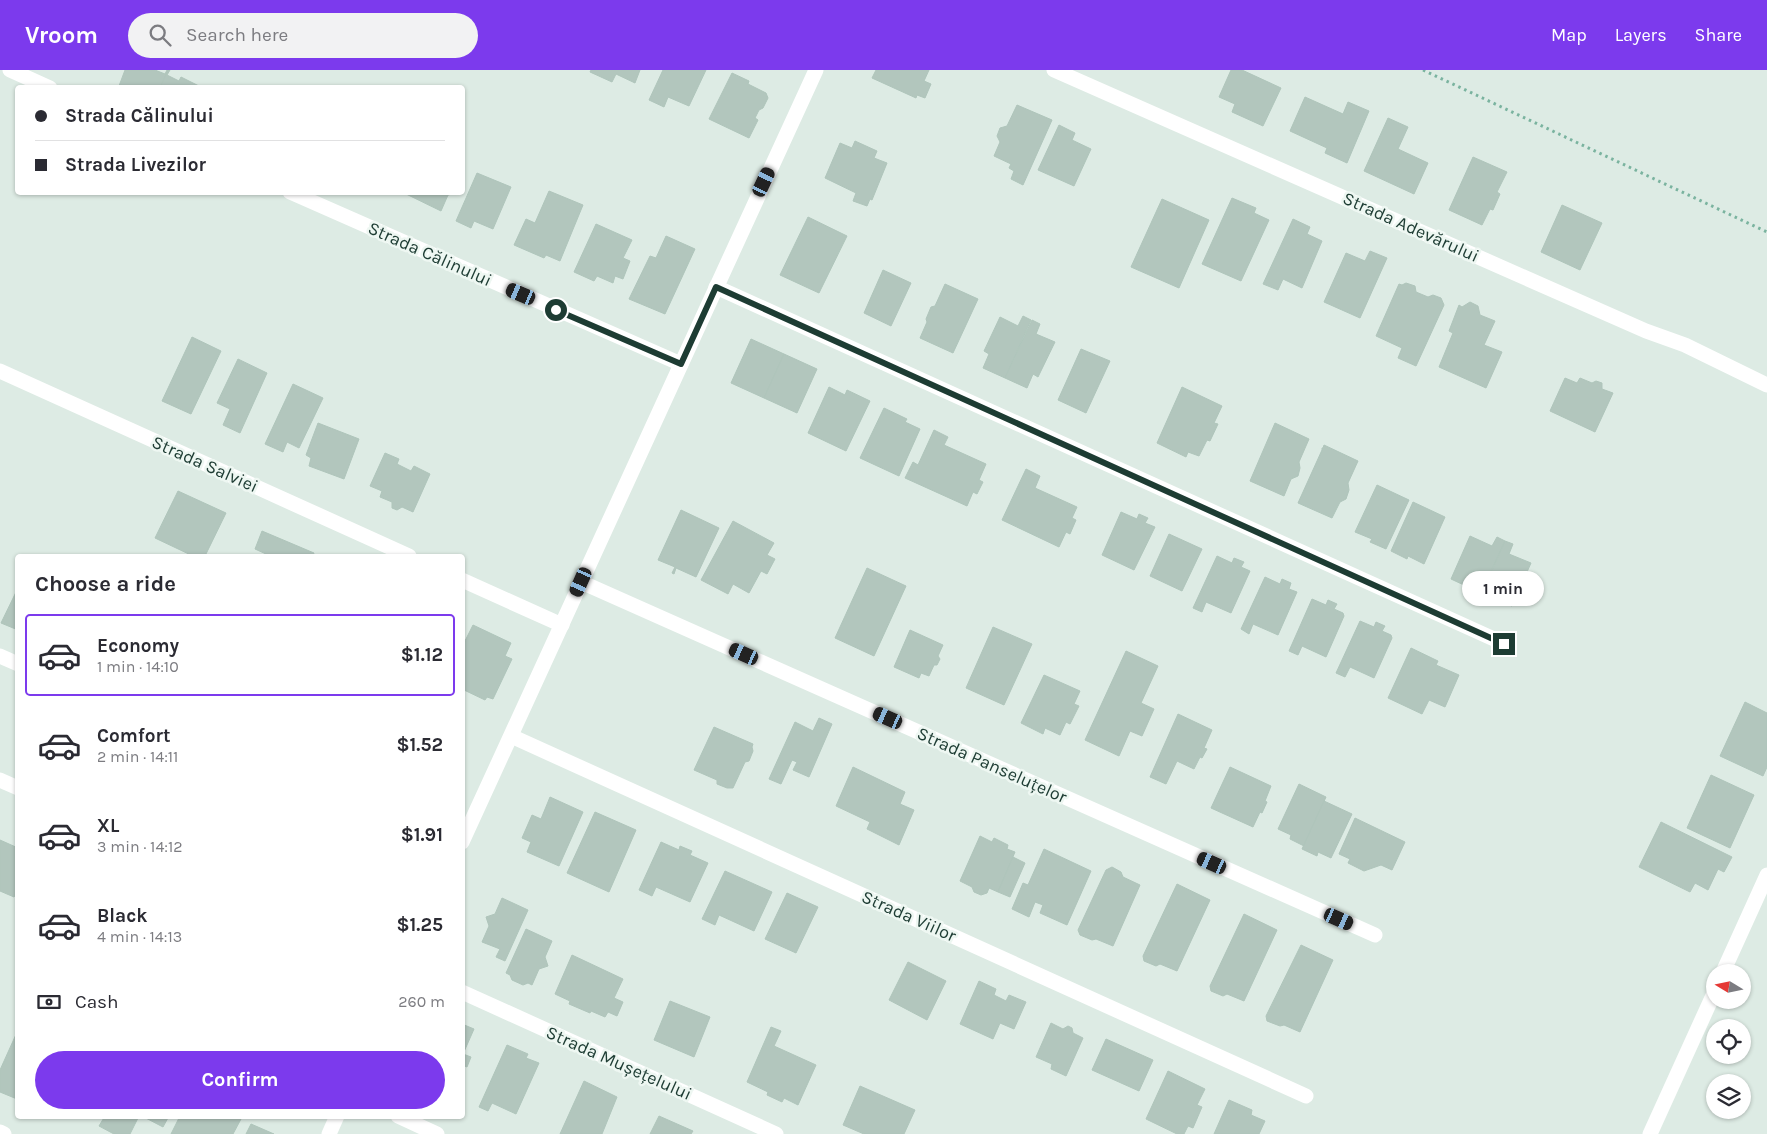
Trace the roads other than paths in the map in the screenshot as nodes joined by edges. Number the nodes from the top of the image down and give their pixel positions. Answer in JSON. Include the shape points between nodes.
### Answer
{"nodes":[{"id":1,"x":10,"y":70,"type":"edge"},
{"id":2,"x":816,"y":70,"type":"edge"},
{"id":3,"x":1054,"y":70,"type":"edge"},
{"id":4,"x":43,"y":85,"type":"edge"},
{"id":5,"x":297,"y":195,"type":"edge"},
{"id":6,"x":716,"y":287,"type":"junction"},
{"id":7,"x":681,"y":364,"type":"junction"},
{"id":8,"x":0,"y":371,"type":"edge"},
{"id":9,"x":1767,"y":384,"type":"edge"},
{"id":10,"x":405,"y":554,"type":"edge"},
{"id":11,"x":465,"y":581,"type":"edge"},
{"id":12,"x":581,"y":582,"type":"junction"},
{"id":13,"x":562,"y":625,"type":"junction"},
{"id":14,"x":1504,"y":644,"type":"dead end"},
{"id":15,"x":0,"y":656,"type":"edge"},
{"id":16,"x":15,"y":663,"type":"edge"},
{"id":17,"x":512,"y":736,"type":"junction"},
{"id":18,"x":0,"y":780,"type":"edge"},
{"id":19,"x":15,"y":787,"type":"edge"},
{"id":20,"x":465,"y":836,"type":"edge"},
{"id":21,"x":1767,"y":875,"type":"edge"},
{"id":22,"x":1375,"y":935,"type":"dead end"},
{"id":23,"x":1727,"y":964,"type":"edge"},
{"id":24,"x":465,"y":993,"type":"edge"},
{"id":25,"x":1707,"y":1009,"type":"edge"},
{"id":26,"x":1306,"y":1096,"type":"dead end"},
{"id":27,"x":336,"y":1119,"type":"edge"},
{"id":28,"x":404,"y":1119,"type":"edge"},
{"id":29,"x":0,"y":1132,"type":"edge"},
{"id":30,"x":4,"y":1134,"type":"edge"},
{"id":31,"x":329,"y":1134,"type":"edge"},
{"id":32,"x":437,"y":1134,"type":"edge"},
{"id":33,"x":776,"y":1134,"type":"edge"},
{"id":34,"x":1650,"y":1134,"type":"edge"}],
"edges":[{"from":1,"to":4,"type":"street"},
{"from":2,"to":6,"type":"street"},
{"from":3,"to":9,"type":"street","name":"Strada Adevărului","via":[[1646,331],[1685,345]]},
{"from":5,"to":7,"type":"street","name":"Strada Călinului"},
{"from":6,"to":7,"type":"street"},
{"from":6,"to":14,"type":"street"},
{"from":7,"to":12,"type":"street"},
{"from":8,"to":10,"type":"street","name":"Strada Salviei"},
{"from":11,"to":13,"type":"street"},
{"from":12,"to":13,"type":"street"},
{"from":12,"to":22,"type":"street","name":"Strada Panseluțelor"},
{"from":13,"to":17,"type":"street"},
{"from":15,"to":16,"type":"street"},
{"from":17,"to":20,"type":"street"},
{"from":17,"to":26,"type":"street","name":"Strada Viilor"},
{"from":18,"to":19,"type":"street"},
{"from":21,"to":23,"type":"street"},
{"from":24,"to":33,"type":"street","name":"Strada Mușețelului"},
{"from":25,"to":34,"type":"street"},
{"from":27,"to":31,"type":"street"},
{"from":28,"to":32,"type":"street"},
{"from":29,"to":30,"type":"street"}]}
